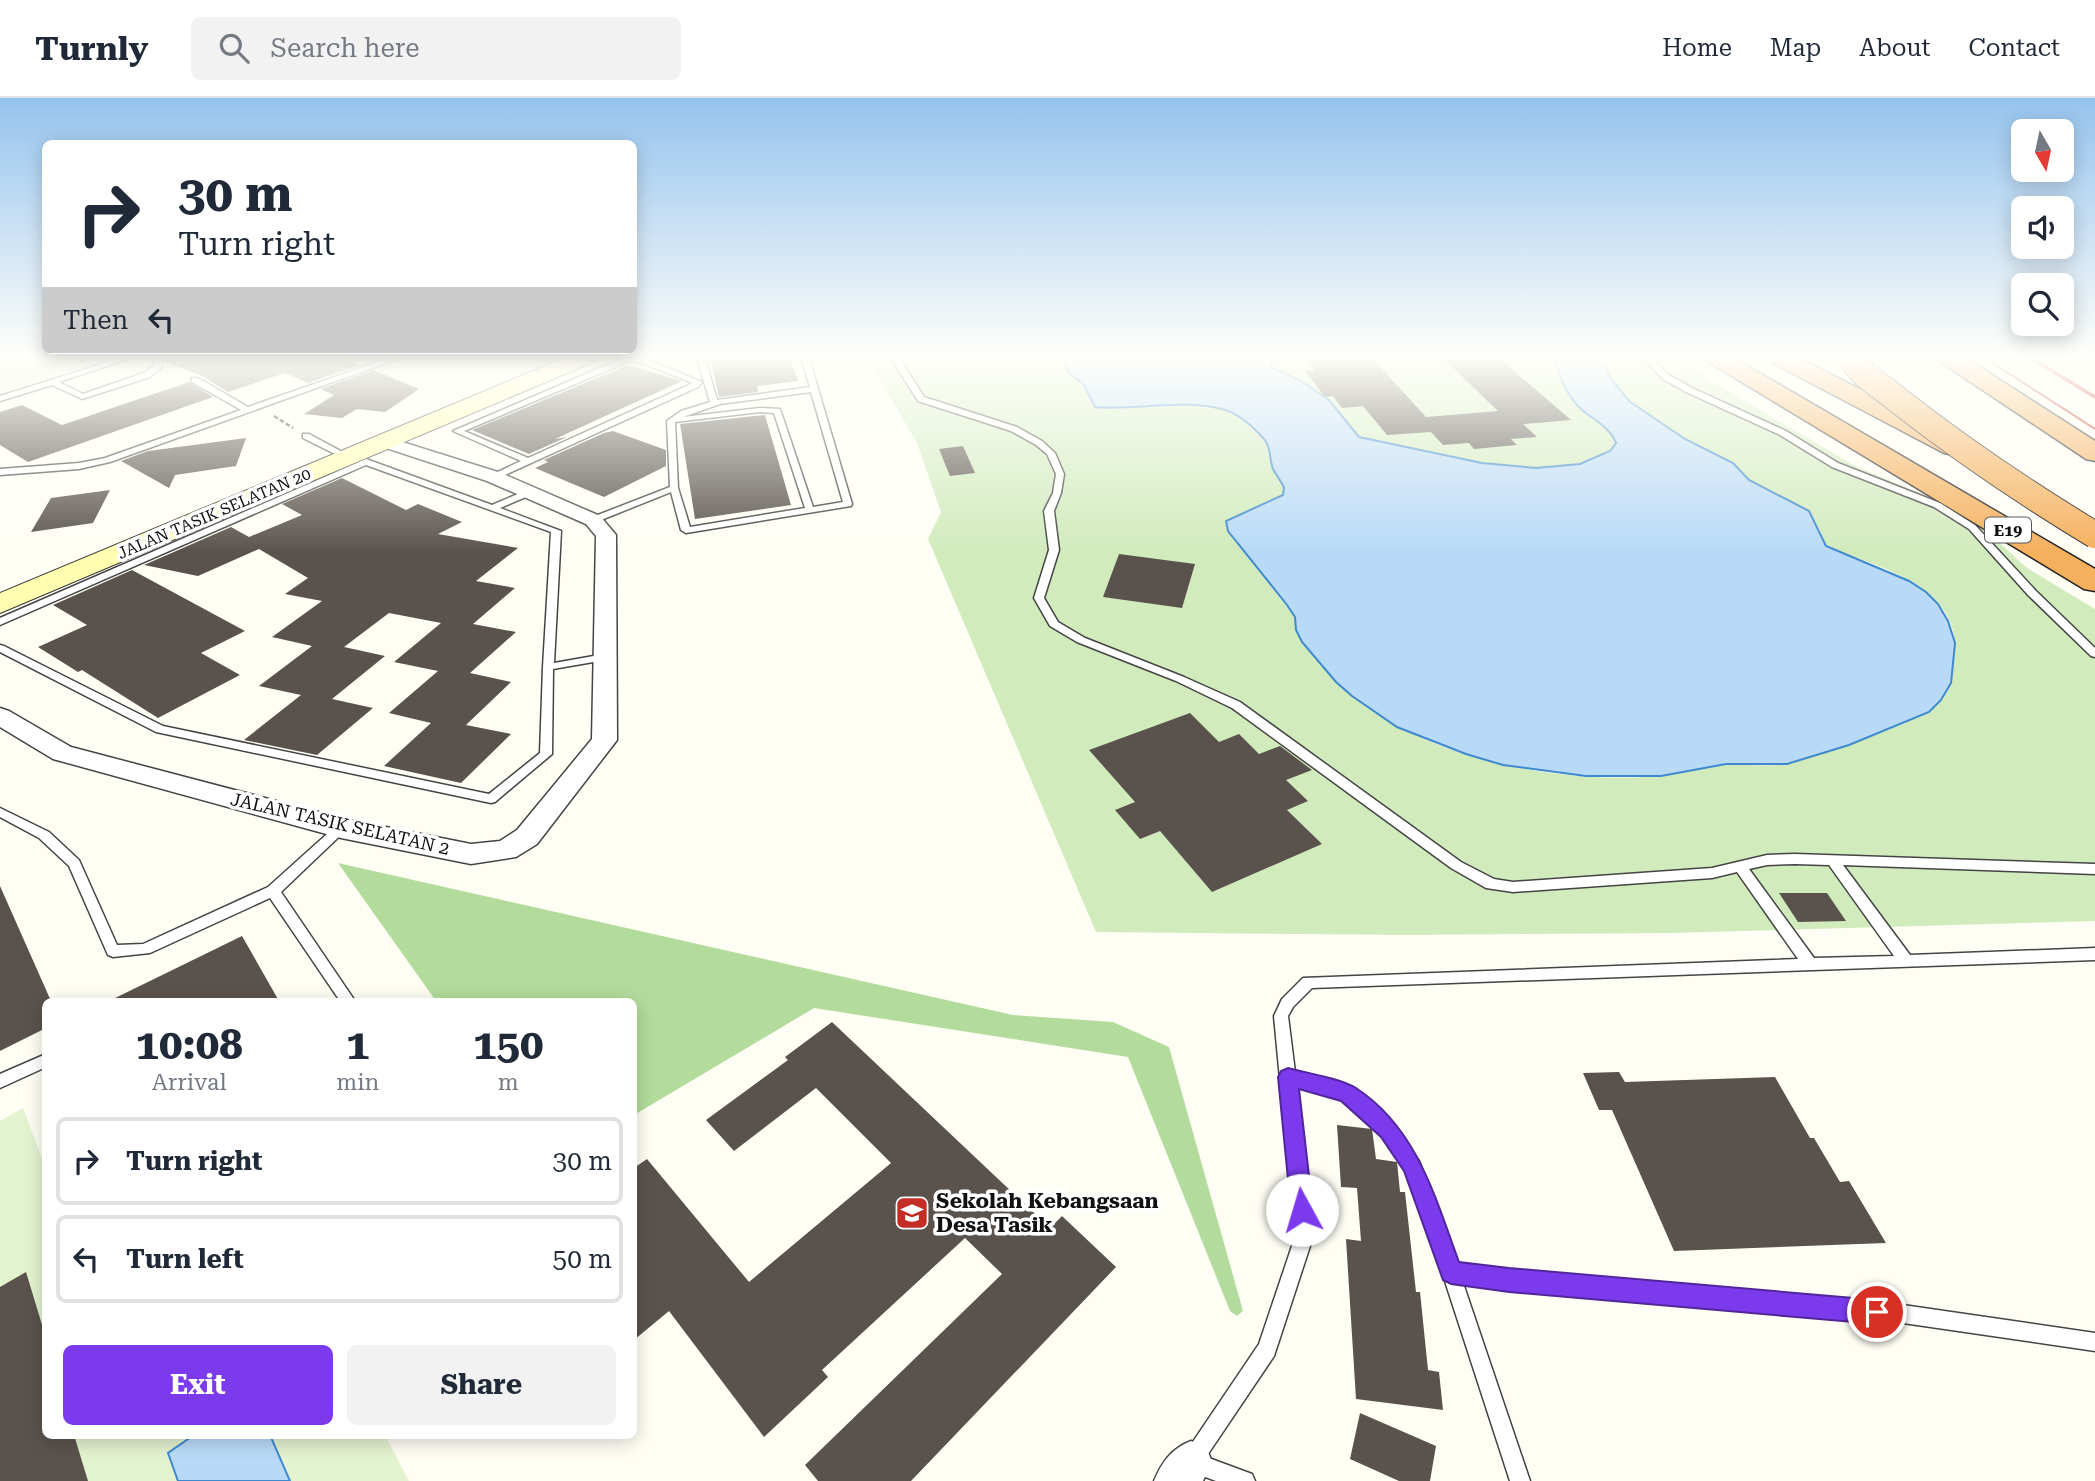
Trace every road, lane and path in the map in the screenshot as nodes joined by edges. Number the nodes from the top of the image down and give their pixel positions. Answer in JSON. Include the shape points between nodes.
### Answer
{"nodes":[{"id":1,"x":212,"y":423,"type":"edge"},
{"id":2,"x":284,"y":423,"type":"edge"},
{"id":3,"x":427,"y":423,"type":"edge"},
{"id":4,"x":477,"y":423,"type":"edge"},
{"id":5,"x":611,"y":423,"type":"edge"},
{"id":6,"x":671,"y":423,"type":"edge"},
{"id":7,"x":781,"y":423,"type":"edge"},
{"id":8,"x":825,"y":423,"type":"edge"},
{"id":9,"x":994,"y":423,"type":"edge"},
{"id":10,"x":1760,"y":423,"type":"edge"},
{"id":11,"x":1827,"y":423,"type":"edge"},
{"id":12,"x":1858,"y":423,"type":"edge"},
{"id":13,"x":1906,"y":423,"type":"edge"},
{"id":14,"x":1925,"y":423,"type":"edge"},
{"id":15,"x":2049,"y":423,"type":"edge"},
{"id":16,"x":306,"y":436,"type":"joint"},
{"id":17,"x":383,"y":441,"type":"junction"},
{"id":18,"x":2095,"y":453,"type":"edge"},
{"id":19,"x":346,"y":456,"type":"junction"},
{"id":20,"x":528,"y":461,"type":"junction"},
{"id":21,"x":0,"y":472,"type":"edge"},
{"id":22,"x":494,"y":477,"type":"junction"},
{"id":23,"x":674,"y":488,"type":"junction"},
{"id":24,"x":530,"y":492,"type":"junction"},
{"id":25,"x":491,"y":508,"type":"junction"},
{"id":26,"x":810,"y":510,"type":"junction"},
{"id":27,"x":593,"y":520,"type":"junction"},
{"id":28,"x":2095,"y":520,"type":"edge"},
{"id":29,"x":2095,"y":535,"type":"edge"},
{"id":30,"x":2095,"y":551,"type":"edge"},
{"id":31,"x":2095,"y":582,"type":"edge"},
{"id":32,"x":0,"y":604,"type":"edge"},
{"id":33,"x":0,"y":622,"type":"edge"},
{"id":34,"x":0,"y":648,"type":"edge"},
{"id":35,"x":2095,"y":654,"type":"edge"},
{"id":36,"x":605,"y":657,"type":"junction"},
{"id":37,"x":548,"y":667,"type":"junction"},
{"id":38,"x":0,"y":716,"type":"edge"},
{"id":39,"x":0,"y":812,"type":"edge"},
{"id":40,"x":341,"y":828,"type":"junction"},
{"id":41,"x":1833,"y":862,"type":"junction"},
{"id":42,"x":1741,"y":867,"type":"junction"},
{"id":43,"x":2095,"y":869,"type":"edge"},
{"id":44,"x":273,"y":891,"type":"junction"},
{"id":45,"x":2095,"y":954,"type":"edge"},
{"id":46,"x":1906,"y":961,"type":"junction"},
{"id":47,"x":1810,"y":964,"type":"junction"},
{"id":48,"x":346,"y":998,"type":"edge"},
{"id":49,"x":42,"y":1061,"type":"edge"},
{"id":50,"x":1288,"y":1077,"type":"junction"},
{"id":51,"x":0,"y":1081,"type":"edge"},
{"id":52,"x":1451,"y":1272,"type":"junction"},
{"id":53,"x":2095,"y":1342,"type":"edge"},
{"id":54,"x":1184,"y":1471,"type":"edge"},
{"id":55,"x":1245,"y":1481,"type":"edge"},
{"id":56,"x":1520,"y":1481,"type":"edge"}],
"edges":[{"from":1,"to":21,"type":"lane","via":[[107,460]]},
{"from":2,"to":16,"type":"path"},
{"from":3,"to":17,"type":"street","name":"JALAN TASIK SELATAN 20"},
{"from":4,"to":20,"type":"lane","via":[[457,431]]},
{"from":5,"to":20,"type":"lane"},
{"from":6,"to":23,"type":"lane"},
{"from":7,"to":26,"type":"lane"},
{"from":8,"to":26,"type":"lane","via":[[848,504]]},
{"from":9,"to":42,"type":"lane","via":[[1039,443],[1051,453],[1060,474],[1049,520],[1054,550],[1039,598],[1047,616],[1081,640],[1236,705],[1456,864],[1491,884],[1513,887]]},
{"from":10,"to":35,"type":"lane","via":[[1835,465],[1937,505],[1972,527]]},
{"from":11,"to":31,"type":"highway","number":"E19"},
{"from":12,"to":30,"type":"highway"},
{"from":13,"to":28,"type":"highway"},
{"from":14,"to":29,"type":"highway","number":"E19","bridge":true,"via":[[2034,499]]},
{"from":15,"to":18,"type":"highway"},
{"from":16,"to":19,"type":"lane"},
{"from":17,"to":19,"type":"street","name":"JALAN TASIK SELATAN 20"},
{"from":17,"to":22,"type":"street"},
{"from":19,"to":32,"type":"street","name":"JALAN TASIK SELATAN 20"},
{"from":20,"to":22,"type":"lane"},
{"from":22,"to":24,"type":"street"},
{"from":23,"to":26,"type":"lane","via":[[686,530]]},
{"from":23,"to":27,"type":"lane"},
{"from":24,"to":25,"type":"lane"},
{"from":24,"to":27,"type":"street"},
{"from":25,"to":33,"type":"lane","via":[[366,461]]},
{"from":25,"to":37,"type":"lane","via":[[556,531]]},
{"from":27,"to":36,"type":"street","name":"JALAN TASIK SELATAN 2","via":[[606,535]]},
{"from":34,"to":37,"type":"lane","via":[[160,729],[491,799],[546,754]]},
{"from":36,"to":37,"type":"lane"},
{"from":36,"to":40,"type":"street","name":"JALAN TASIK SELATAN 2","via":[[604,740],[527,837],[506,850],[471,854]]},
{"from":38,"to":40,"type":"street","name":"JALAN TASIK SELATAN 2","via":[[62,753]]},
{"from":39,"to":44,"type":"lane","via":[[44,835],[74,863],[113,951],[145,949]]},
{"from":40,"to":44,"type":"lane"},
{"from":41,"to":42,"type":"lane","via":[[1767,860]]},
{"from":41,"to":43,"type":"lane"},
{"from":41,"to":46,"type":"lane"},
{"from":42,"to":47,"type":"lane"},
{"from":44,"to":48,"type":"lane"},
{"from":45,"to":46,"type":"lane"},
{"from":46,"to":47,"type":"lane"},
{"from":47,"to":50,"type":"lane","via":[[1308,982],[1281,1016]]},
{"from":49,"to":51,"type":"lane"},
{"from":50,"to":52,"type":"lane","via":[[1348,1093],[1388,1130],[1413,1166]]},
{"from":50,"to":54,"type":"lane","via":[[1304,1237],[1266,1349]]},
{"from":52,"to":53,"type":"lane","via":[[1903,1314]]},
{"from":52,"to":56,"type":"lane"},
{"from":54,"to":55,"type":"lane"}]}
